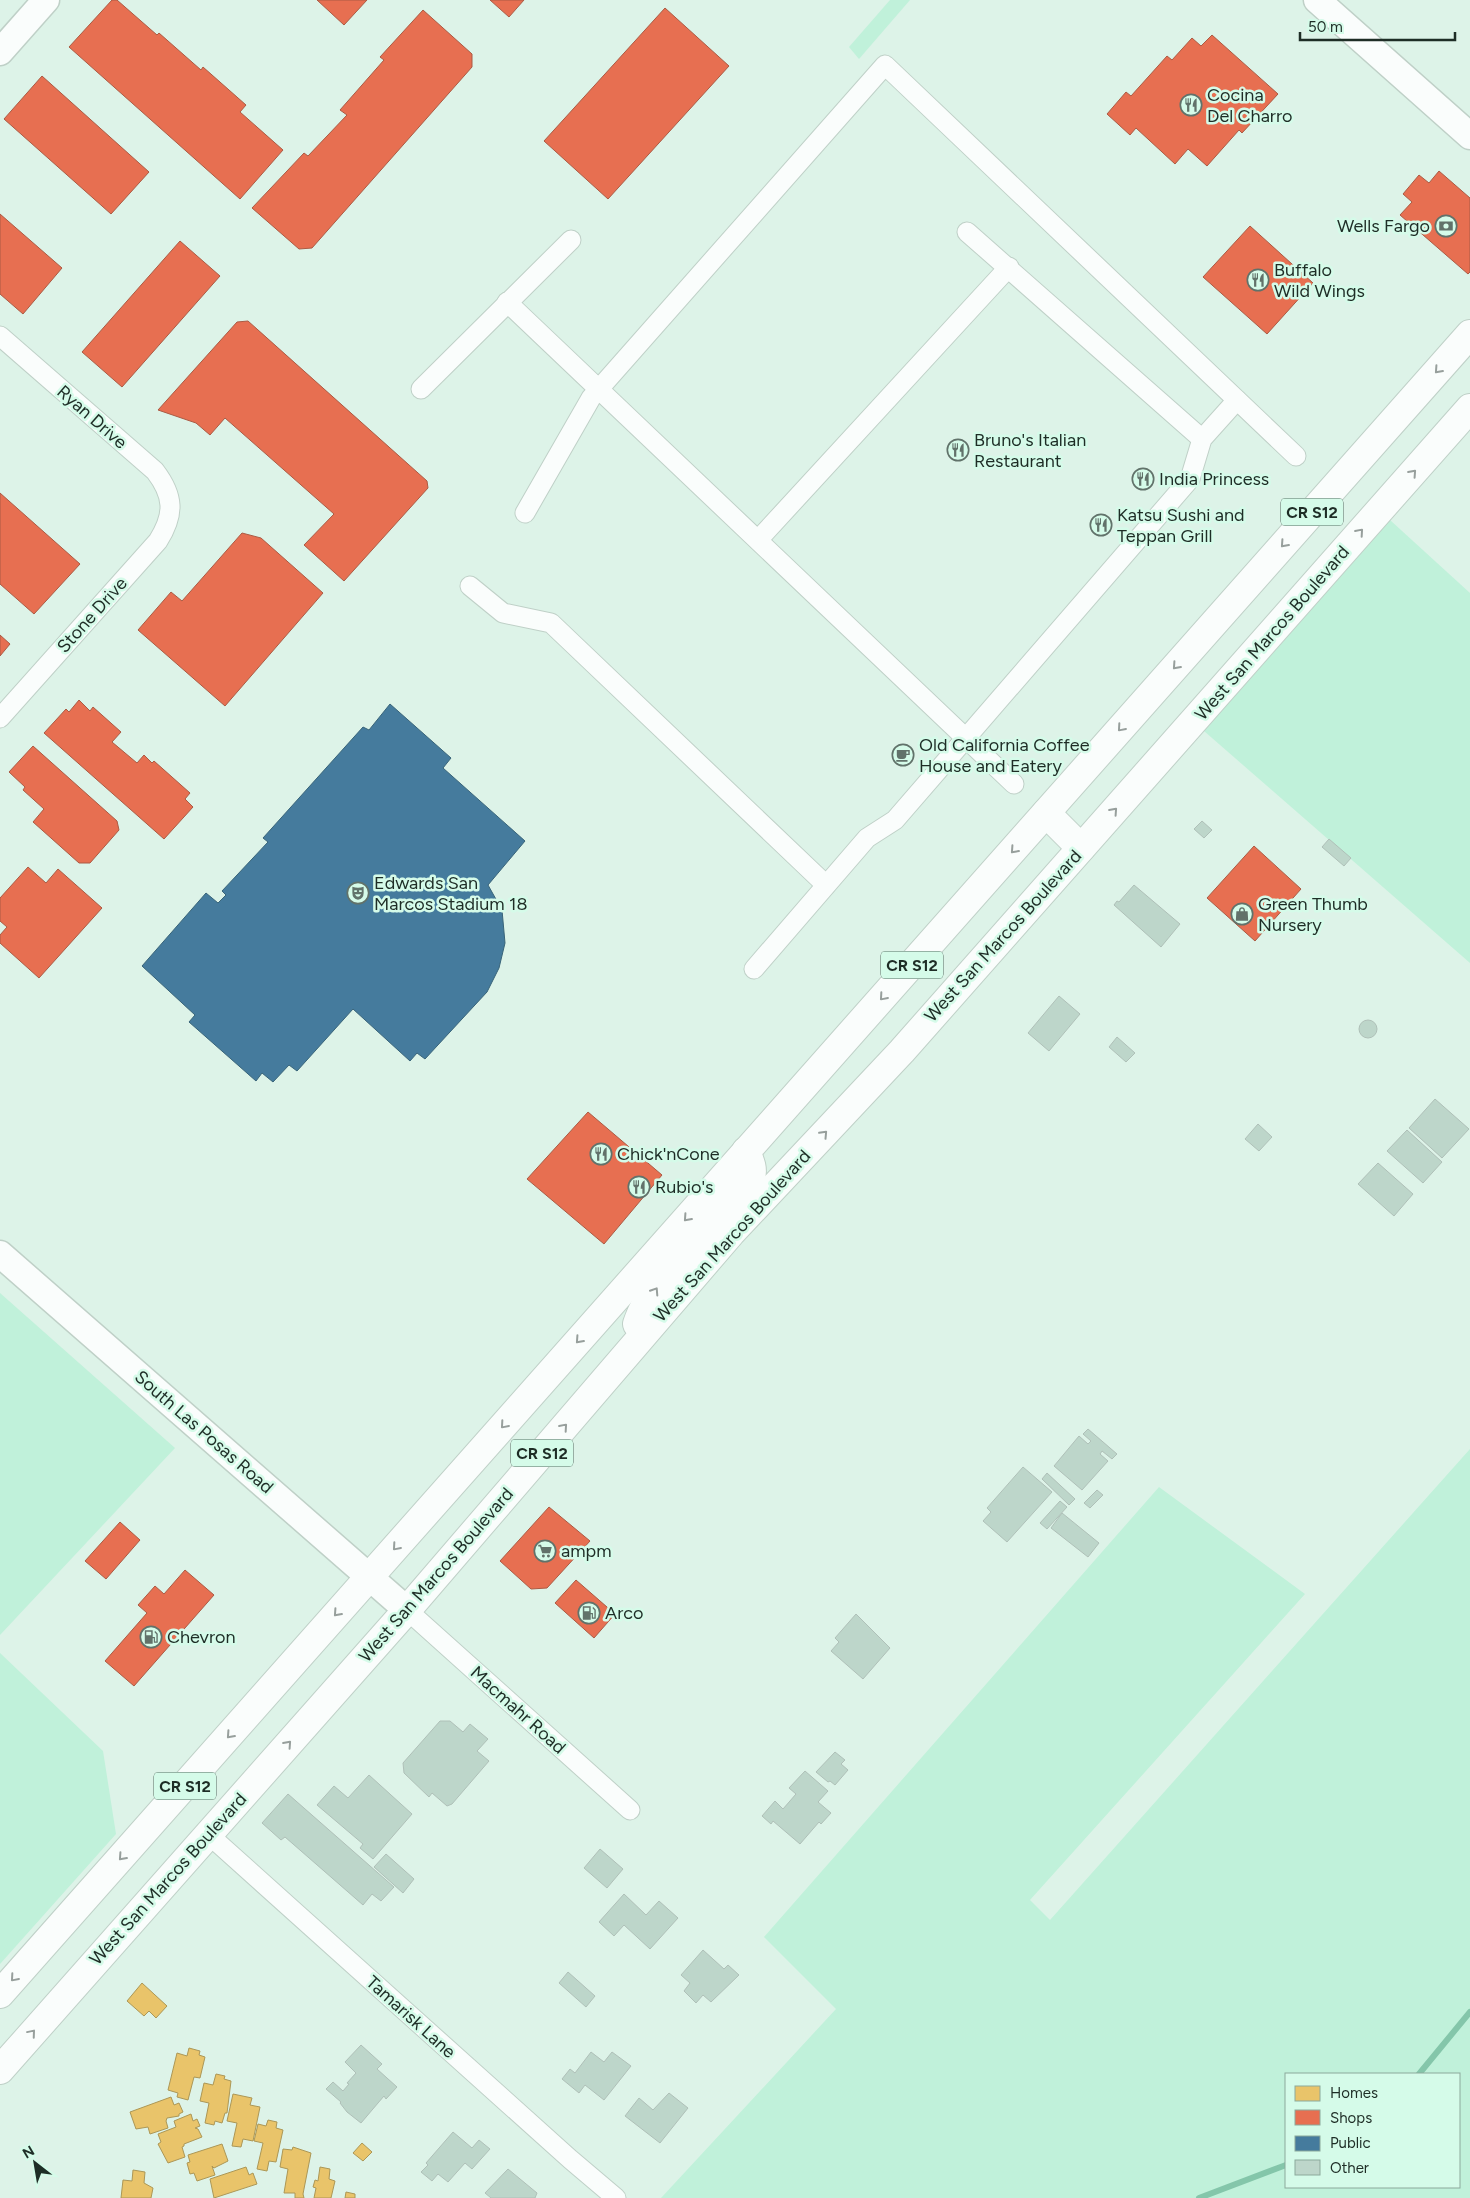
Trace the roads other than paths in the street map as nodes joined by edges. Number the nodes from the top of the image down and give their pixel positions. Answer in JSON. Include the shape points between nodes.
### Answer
{"nodes":[{"id":1,"x":46,"y":0,"type":"edge"},
{"id":2,"x":1318,"y":0,"type":"edge"},
{"id":3,"x":0,"y":52,"type":"edge"},
{"id":4,"x":1470,"y":136,"type":"edge"},
{"id":5,"x":967,"y":232,"type":"dead end"},
{"id":6,"x":571,"y":240,"type":"dead end"},
{"id":7,"x":1009,"y":267,"type":"junction"},
{"id":8,"x":507,"y":302,"type":"junction"},
{"id":9,"x":1470,"y":334,"type":"edge"},
{"id":10,"x":0,"y":336,"type":"edge"},
{"id":11,"x":421,"y":389,"type":"dead end"},
{"id":12,"x":599,"y":389,"type":"junction"},
{"id":13,"x":1236,"y":400,"type":"junction"},
{"id":14,"x":1470,"y":408,"type":"edge"},
{"id":15,"x":1202,"y":439,"type":"junction"},
{"id":16,"x":1296,"y":456,"type":"dead end"},
{"id":17,"x":170,"y":506,"type":"joint"},
{"id":18,"x":525,"y":513,"type":"dead end"},
{"id":19,"x":758,"y":540,"type":"junction"},
{"id":20,"x":470,"y":586,"type":"dead end"},
{"id":21,"x":0,"y":718,"type":"edge"},
{"id":22,"x":966,"y":738,"type":"junction"},
{"id":23,"x":1014,"y":784,"type":"dead end"},
{"id":24,"x":1046,"y":813,"type":"junction"},
{"id":25,"x":1081,"y":848,"type":"junction"},
{"id":26,"x":826,"y":885,"type":"junction"},
{"id":27,"x":754,"y":969,"type":"dead end"},
{"id":28,"x":746,"y":1151,"type":"junction"},
{"id":29,"x":0,"y":1254,"type":"edge"},
{"id":30,"x":629,"y":1352,"type":"junction"},
{"id":31,"x":370,"y":1577,"type":"junction"},
{"id":32,"x":407,"y":1610,"type":"junction"},
{"id":33,"x":630,"y":1810,"type":"dead end"},
{"id":34,"x":208,"y":1834,"type":"junction"},
{"id":35,"x":0,"y":1994,"type":"edge"},
{"id":36,"x":0,"y":2070,"type":"edge"},
{"id":37,"x":616,"y":2198,"type":"edge"}],
"edges":[{"from":1,"to":3,"type":"main road"},
{"from":2,"to":4,"type":"main road"},
{"from":5,"to":7,"type":"street"},
{"from":6,"to":8,"type":"street"},
{"from":7,"to":15,"type":"street"},
{"from":7,"to":19,"type":"street"},
{"from":8,"to":11,"type":"street"},
{"from":8,"to":12,"type":"street"},
{"from":9,"to":24,"type":"main road","number":"CR S12","one_way":true},
{"from":10,"to":17,"type":"street","name":"Ryan Drive","via":[[155,471],[166,486]]},
{"from":12,"to":13,"type":"street","via":[[885,65]]},
{"from":12,"to":18,"type":"street"},
{"from":12,"to":19,"type":"street"},
{"from":13,"to":15,"type":"street"},
{"from":13,"to":16,"type":"street"},
{"from":25,"to":14,"type":"main road","name":"West San Marcos Boulevard","number":"CR S12","one_way":true},
{"from":15,"to":22,"type":"street","via":[[1190,478]]},
{"from":17,"to":21,"type":"street","name":"Stone Drive","via":[[168,524],[158,541]]},
{"from":19,"to":22,"type":"street"},
{"from":20,"to":26,"type":"street","via":[[503,613],[551,623]]},
{"from":22,"to":23,"type":"street"},
{"from":22,"to":26,"type":"street","via":[[895,820],[867,838]]},
{"from":24,"to":25,"type":"main road"},
{"from":24,"to":28,"type":"main road","number":"CR S12","one_way":true},
{"from":30,"to":25,"type":"main road","name":"West San Marcos Boulevard","number":"CR S12","one_way":true,"via":[[731,1233],[902,1050]]},
{"from":26,"to":27,"type":"street"},
{"from":30,"to":28,"type":"main road","one_way":true,"via":[[640,1315],[662,1280],[736,1199],[751,1178],[752,1166]]},
{"from":28,"to":31,"type":"main road","number":"CR S12","one_way":true},
{"from":29,"to":31,"type":"main road","name":"South Las Posas Road"},
{"from":32,"to":30,"type":"main road","name":"West San Marcos Boulevard","number":"CR S12","one_way":true},
{"from":31,"to":32,"type":"main road","name":"South Las Posas Road"},
{"from":31,"to":35,"type":"main road","number":"CR S12","one_way":true},
{"from":32,"to":33,"type":"street","name":"Macmahr Road"},
{"from":34,"to":32,"type":"main road","name":"West San Marcos Boulevard","number":"CR S12","one_way":true},
{"from":36,"to":34,"type":"main road","name":"West San Marcos Boulevard","number":"CR S12","one_way":true},
{"from":34,"to":37,"type":"street","name":"Tamarisk Lane"}]}
